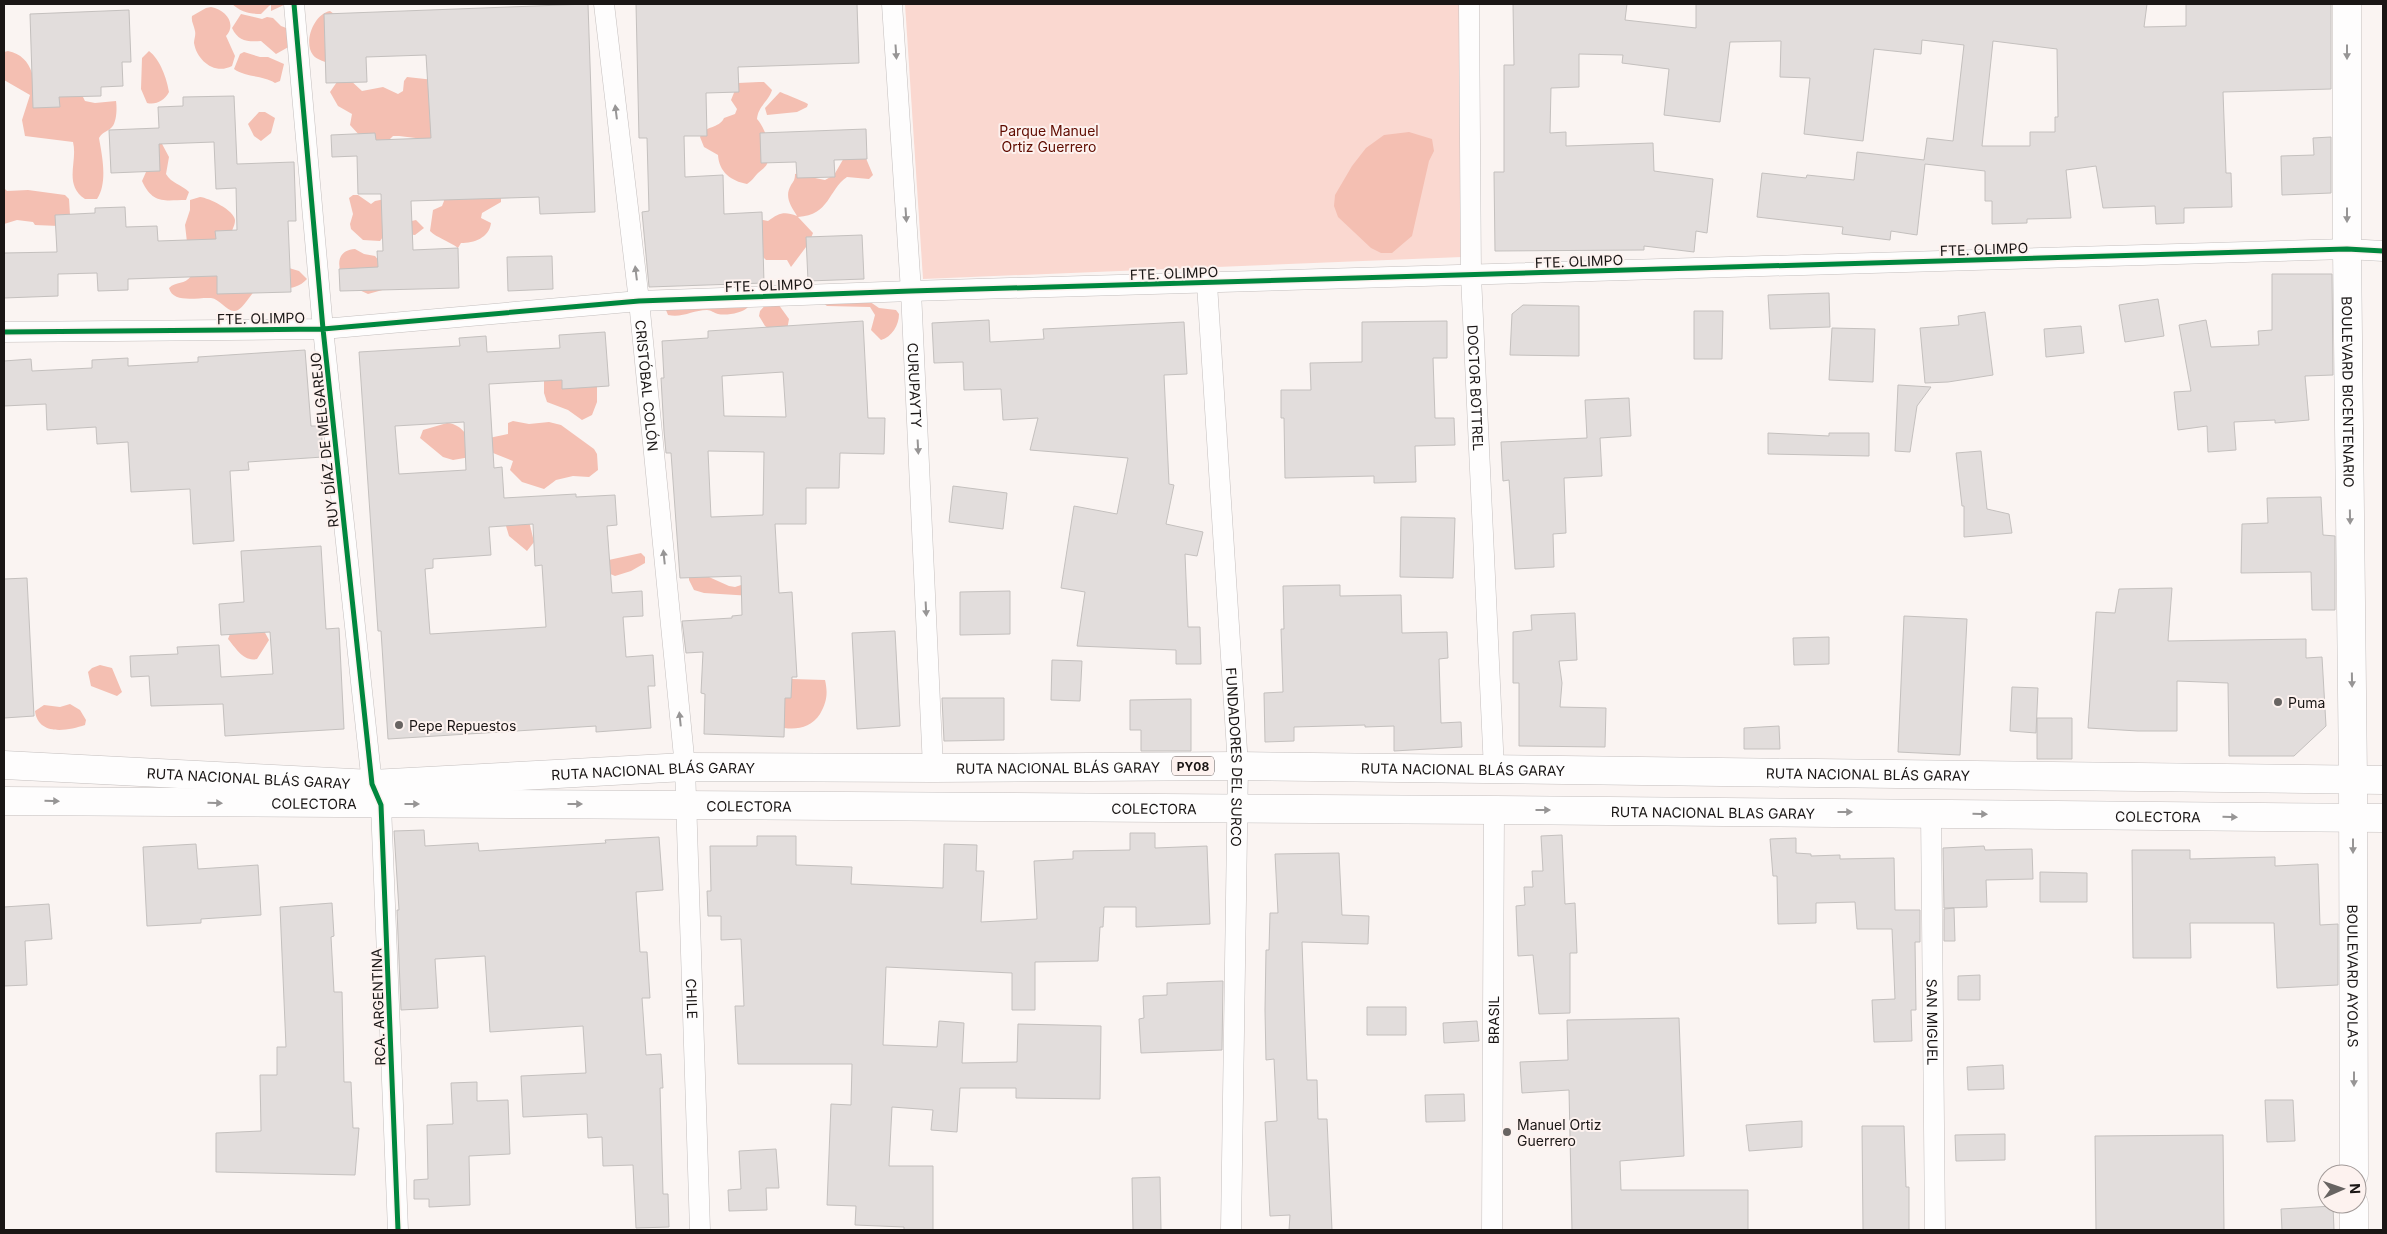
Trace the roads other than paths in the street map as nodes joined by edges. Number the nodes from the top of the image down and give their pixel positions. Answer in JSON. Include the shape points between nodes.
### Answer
{"nodes":[{"id":1,"x":294,"y":4,"type":"edge"},
{"id":2,"x":604,"y":4,"type":"edge"},
{"id":3,"x":892,"y":4,"type":"edge"},
{"id":4,"x":1469,"y":4,"type":"edge"},
{"id":5,"x":2347,"y":4,"type":"edge"},
{"id":6,"x":2346,"y":249,"type":"junction"},
{"id":7,"x":2383,"y":250,"type":"edge"},
{"id":8,"x":1471,"y":276,"type":"junction"},
{"id":9,"x":1207,"y":284,"type":"junction"},
{"id":10,"x":911,"y":291,"type":"junction"},
{"id":11,"x":639,"y":301,"type":"junction"},
{"id":12,"x":323,"y":329,"type":"junction"},
{"id":13,"x":4,"y":332,"type":"edge"},
{"id":14,"x":4,"y":765,"type":"edge"},
{"id":15,"x":1238,"y":766,"type":"junction"},
{"id":16,"x":685,"y":767,"type":"junction"},
{"id":17,"x":933,"y":768,"type":"junction"},
{"id":18,"x":1494,"y":770,"type":"junction"},
{"id":19,"x":2353,"y":780,"type":"junction"},
{"id":20,"x":2383,"y":780,"type":"edge"},
{"id":21,"x":377,"y":794,"type":"junction"},
{"id":22,"x":4,"y":801,"type":"edge"},
{"id":23,"x":686,"y":804,"type":"junction"},
{"id":24,"x":1237,"y":808,"type":"junction"},
{"id":25,"x":1494,"y":810,"type":"junction"},
{"id":26,"x":1931,"y":813,"type":"junction"},
{"id":27,"x":2383,"y":818,"type":"edge"},
{"id":28,"x":2353,"y":819,"type":"junction"},
{"id":29,"x":2354,"y":1164,"type":"edge"},
{"id":30,"x":2354,"y":1214,"type":"edge"},
{"id":31,"x":398,"y":1230,"type":"edge"},
{"id":32,"x":700,"y":1230,"type":"edge"},
{"id":33,"x":1231,"y":1230,"type":"edge"},
{"id":34,"x":1492,"y":1230,"type":"edge"},
{"id":35,"x":1935,"y":1230,"type":"edge"},
{"id":36,"x":2354,"y":1230,"type":"edge"}],
"edges":[{"from":1,"to":12,"type":"street","name":"RUY DÍAZ DE MELGAREJO"},
{"from":11,"to":2,"type":"street","name":"CRISTÓBAL COLÓN","one_way":true},
{"from":3,"to":10,"type":"street","name":"CURUPAYTY","one_way":true},
{"from":4,"to":8,"type":"street","name":"DOCTOR BOTTREL"},
{"from":5,"to":6,"type":"main road","name":"BOULEVARD BICENTENARIO","one_way":true},
{"from":6,"to":7,"type":"street","name":"FTE. OLIMPO"},
{"from":6,"to":8,"type":"street","name":"FTE. OLIMPO"},
{"from":6,"to":19,"type":"main road","name":"BOULEVARD BICENTENARIO","one_way":true},
{"from":8,"to":9,"type":"street","name":"FTE. OLIMPO"},
{"from":8,"to":18,"type":"street","name":"DOCTOR BOTTREL"},
{"from":9,"to":10,"type":"street","name":"FTE. OLIMPO"},
{"from":9,"to":15,"type":"street","name":"FUNDADORES DEL SURCO"},
{"from":10,"to":11,"type":"street","name":"FTE. OLIMPO"},
{"from":10,"to":17,"type":"street","name":"CURUPAYTY","one_way":true},
{"from":11,"to":12,"type":"street","name":"FTE. OLIMPO"},
{"from":16,"to":11,"type":"street","name":"CRISTÓBAL COLÓN","one_way":true},
{"from":12,"to":13,"type":"street","name":"FTE. OLIMPO"},
{"from":12,"to":21,"type":"street","name":"RUY DÍAZ DE MELGAREJO"},
{"from":14,"to":21,"type":"main road","name":"RUTA NACIONAL BLÁS GARAY","number":"PY08"},
{"from":15,"to":17,"type":"main road","name":"RUTA NACIONAL BLÁS GARAY","number":"PY08"},
{"from":15,"to":18,"type":"main road","name":"RUTA NACIONAL BLÁS GARAY","number":"PY08"},
{"from":15,"to":24,"type":"street","name":"FUNDADORES DEL SURCO"},
{"from":16,"to":17,"type":"main road","name":"RUTA NACIONAL BLÁS GARAY","number":"PY08"},
{"from":16,"to":21,"type":"main road","name":"RUTA NACIONAL BLÁS GARAY","number":"PY08"},
{"from":16,"to":23,"type":"street","name":"CHILE"},
{"from":18,"to":19,"type":"main road","name":"RUTA NACIONAL BLÁS GARAY","number":"PY08"},
{"from":19,"to":20,"type":"main road","name":"RUTA NACIONAL BLÁS GARAY","number":"PY08"},
{"from":19,"to":28,"type":"main road","name":"BOULEVARD AYOLAS"},
{"from":22,"to":21,"type":"main road","name":"COLECTORA","one_way":true},
{"from":21,"to":23,"type":"main road","name":"COLECTORA","one_way":true},
{"from":21,"to":31,"type":"street","name":"RCA. ARGENTINA"},
{"from":23,"to":24,"type":"main road","name":"COLECTORA"},
{"from":23,"to":32,"type":"street","name":"CHILE"},
{"from":24,"to":25,"type":"main road","name":"COLECTORA"},
{"from":24,"to":33,"type":"street","name":"FUNDADORES DEL SURCO"},
{"from":25,"to":26,"type":"main road","name":"RUTA NACIONAL BLAS GARAY","one_way":true},
{"from":25,"to":34,"type":"street","name":"BRASIL"},
{"from":26,"to":28,"type":"main road","name":"COLECTORA","one_way":true},
{"from":26,"to":35,"type":"street","name":"SAN MIGUEL"},
{"from":27,"to":28,"type":"main road","name":"COLECTORA"},
{"from":28,"to":29,"type":"main road","name":"BOULEVARD AYOLAS","one_way":true},
{"from":30,"to":36,"type":"main road"}]}
